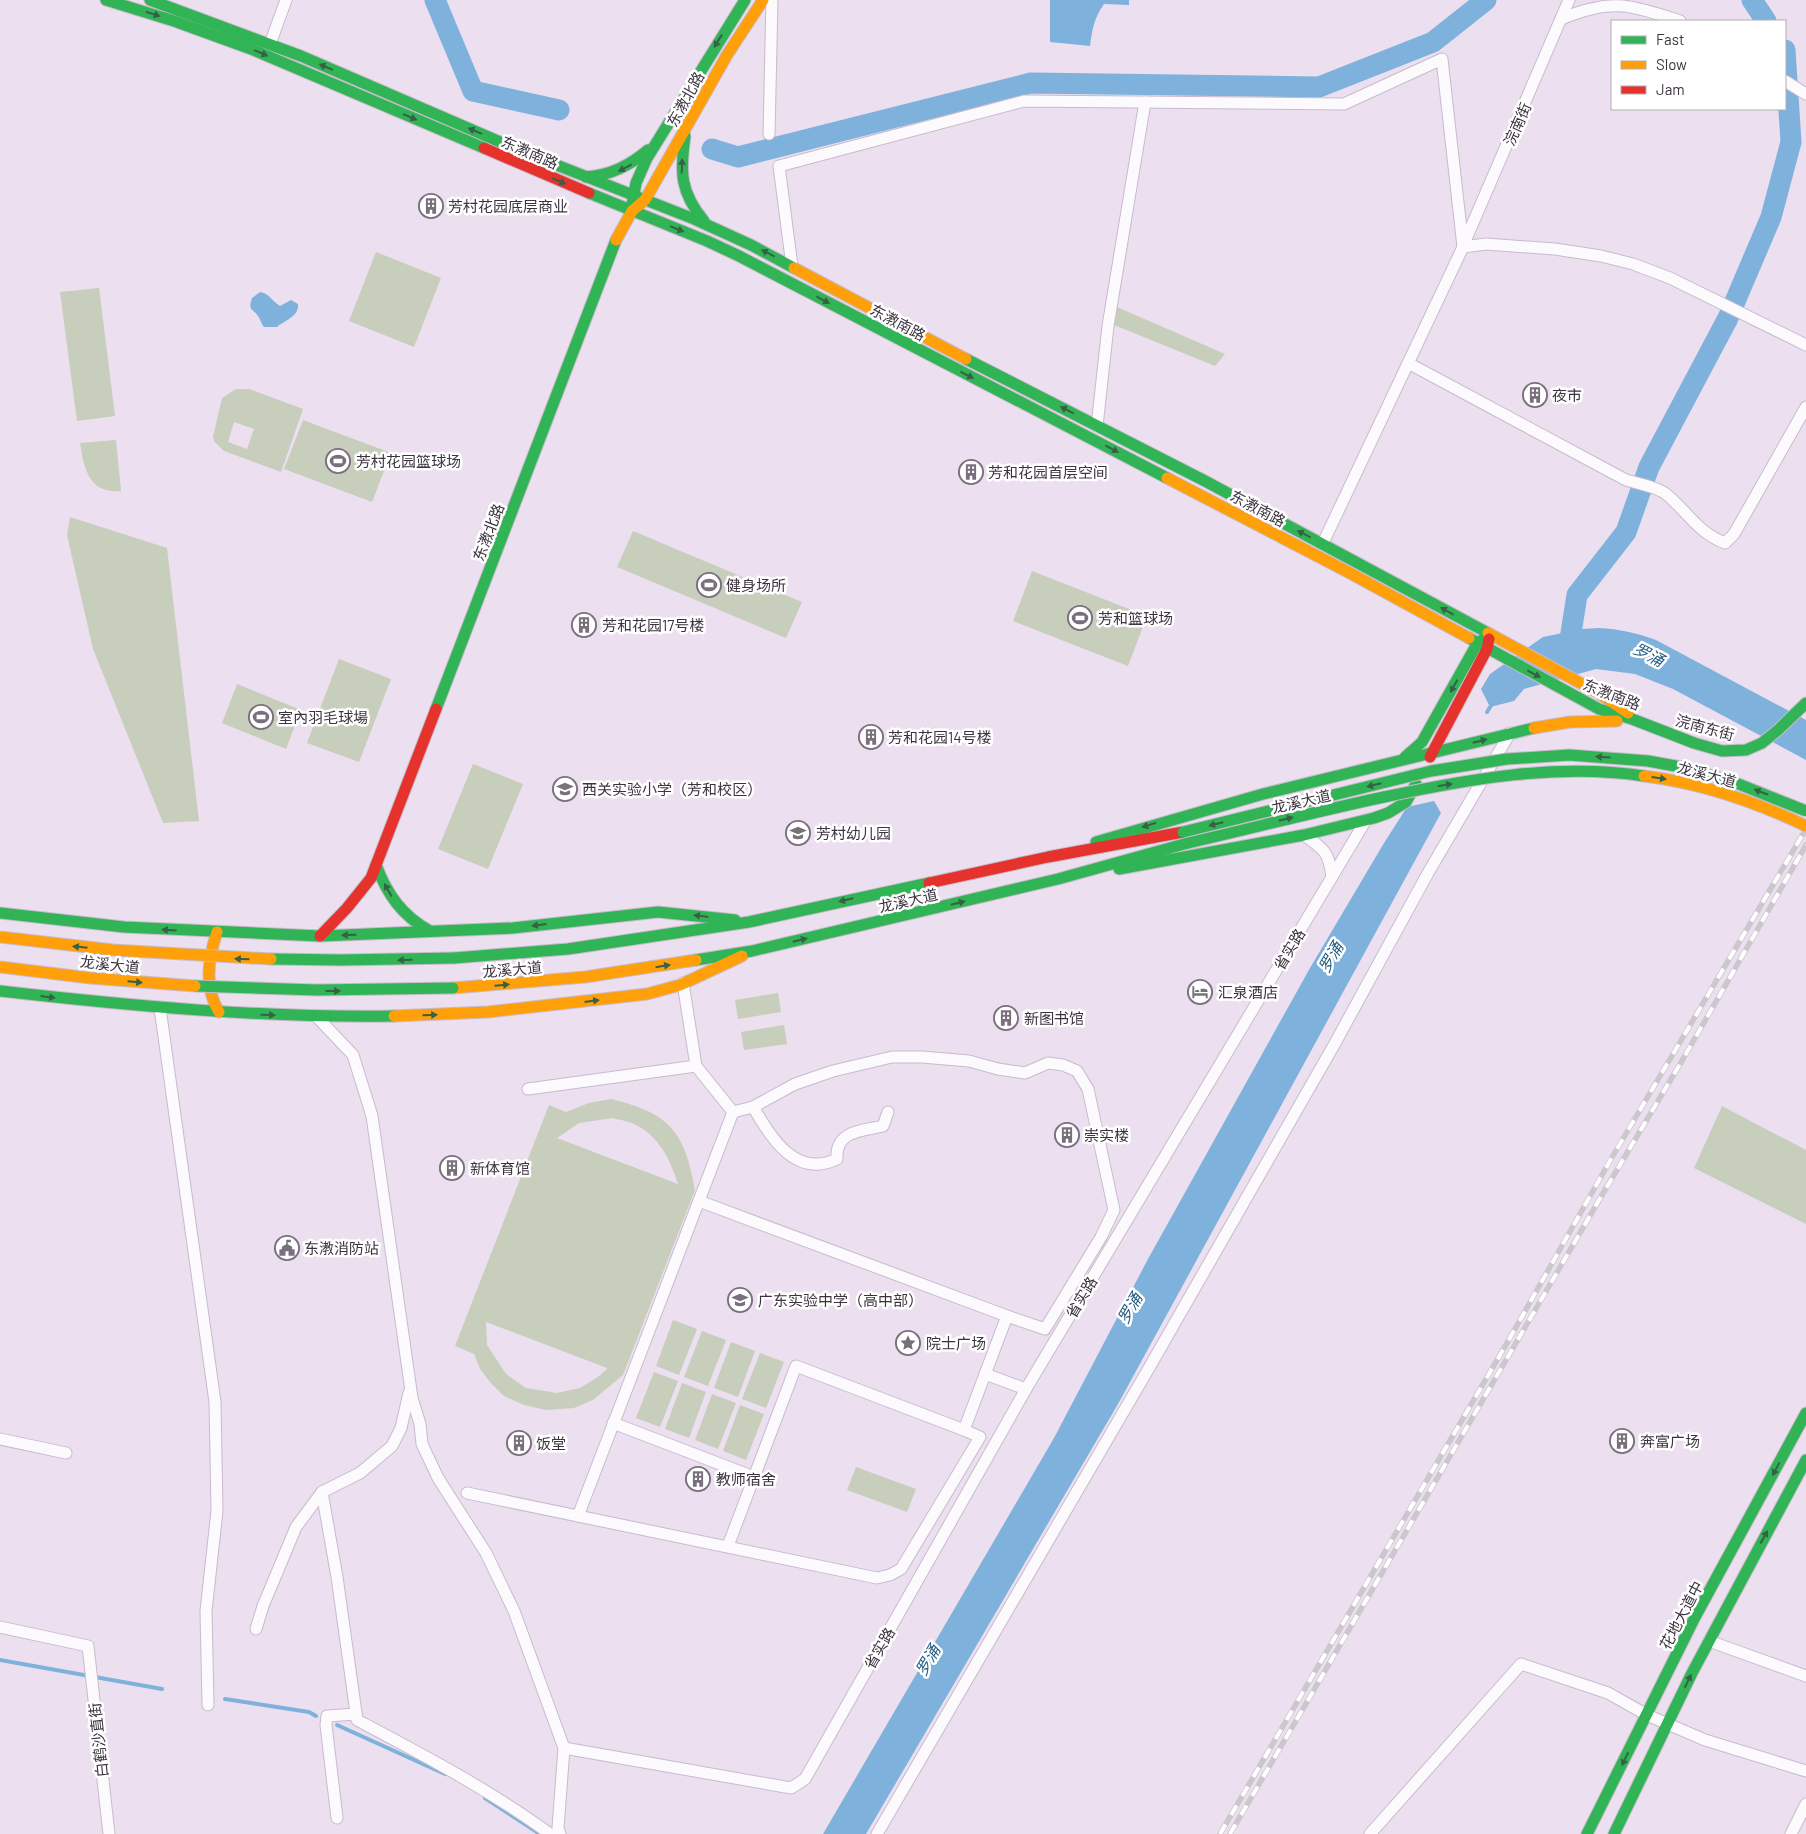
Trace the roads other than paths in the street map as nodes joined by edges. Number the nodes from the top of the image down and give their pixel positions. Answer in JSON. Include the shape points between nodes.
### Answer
{"nodes":[{"id":1,"x":106,"y":0,"type":"edge"},
{"id":2,"x":150,"y":0,"type":"edge"},
{"id":3,"x":286,"y":0,"type":"edge"},
{"id":4,"x":745,"y":0,"type":"edge"},
{"id":5,"x":763,"y":0,"type":"edge"},
{"id":6,"x":772,"y":0,"type":"edge"},
{"id":7,"x":1570,"y":0,"type":"edge"},
{"id":8,"x":1618,"y":3,"type":"edge"},
{"id":9,"x":1561,"y":19,"type":"junction"},
{"id":10,"x":1677,"y":20,"type":"edge"},
{"id":11,"x":270,"y":44,"type":"junction"},
{"id":12,"x":1786,"y":82,"type":"edge"},
{"id":13,"x":1805,"y":93,"type":"edge"},
{"id":14,"x":1145,"y":102,"type":"junction"},
{"id":15,"x":686,"y":129,"type":"junction"},
{"id":16,"x":768,"y":134,"type":"dead end"},
{"id":17,"x":656,"y":142,"type":"junction"},
{"id":18,"x":585,"y":177,"type":"junction"},
{"id":19,"x":632,"y":195,"type":"junction"},
{"id":20,"x":645,"y":200,"type":"junction"},
{"id":21,"x":632,"y":211,"type":"junction"},
{"id":22,"x":707,"y":224,"type":"junction"},
{"id":23,"x":1462,"y":247,"type":"junction"},
{"id":24,"x":792,"y":266,"type":"junction"},
{"id":25,"x":1806,"y":346,"type":"edge"},
{"id":26,"x":1408,"y":363,"type":"junction"},
{"id":27,"x":1806,"y":407,"type":"edge"},
{"id":28,"x":1097,"y":426,"type":"junction"},
{"id":29,"x":1323,"y":544,"type":"junction"},
{"id":30,"x":1489,"y":635,"type":"junction"},
{"id":31,"x":1482,"y":646,"type":"junction"},
{"id":32,"x":1805,"y":704,"type":"edge"},
{"id":33,"x":1641,"y":722,"type":"junction"},
{"id":34,"x":1510,"y":733,"type":"junction"},
{"id":35,"x":1432,"y":752,"type":"junction"},
{"id":36,"x":1402,"y":759,"type":"junction"},
{"id":37,"x":1806,"y":811,"type":"edge"},
{"id":38,"x":1370,"y":819,"type":"junction"},
{"id":39,"x":1806,"y":826,"type":"edge"},
{"id":40,"x":1304,"y":835,"type":"junction"},
{"id":41,"x":1048,"y":857,"type":"junction"},
{"id":42,"x":376,"y":865,"type":"junction"},
{"id":43,"x":1332,"y":877,"type":"junction"},
{"id":44,"x":1058,"y":879,"type":"junction"},
{"id":45,"x":0,"y":913,"type":"edge"},
{"id":46,"x":749,"y":922,"type":"junction"},
{"id":47,"x":218,"y":932,"type":"junction"},
{"id":48,"x":433,"y":932,"type":"junction"},
{"id":49,"x":320,"y":936,"type":"junction"},
{"id":50,"x":0,"y":937,"type":"edge"},
{"id":51,"x":752,"y":951,"type":"junction"},
{"id":52,"x":0,"y":967,"type":"edge"},
{"id":53,"x":683,"y":983,"type":"junction"},
{"id":54,"x":0,"y":991,"type":"edge"},
{"id":55,"x":160,"y":1008,"type":"junction"},
{"id":56,"x":219,"y":1012,"type":"junction"},
{"id":57,"x":316,"y":1016,"type":"junction"},
{"id":58,"x":696,"y":1066,"type":"junction"},
{"id":59,"x":528,"y":1089,"type":"dead end"},
{"id":60,"x":753,"y":1107,"type":"junction"},
{"id":61,"x":733,"y":1112,"type":"junction"},
{"id":62,"x":888,"y":1112,"type":"dead end"},
{"id":63,"x":699,"y":1201,"type":"junction"},
{"id":64,"x":1007,"y":1316,"type":"junction"},
{"id":65,"x":985,"y":1374,"type":"junction"},
{"id":66,"x":410,"y":1387,"type":"junction"},
{"id":67,"x":1026,"y":1389,"type":"junction"},
{"id":68,"x":1806,"y":1412,"type":"edge"},
{"id":69,"x":613,"y":1423,"type":"junction"},
{"id":70,"x":964,"y":1430,"type":"junction"},
{"id":71,"x":0,"y":1439,"type":"edge"},
{"id":72,"x":66,"y":1453,"type":"dead end"},
{"id":73,"x":1806,"y":1460,"type":"edge"},
{"id":74,"x":754,"y":1477,"type":"junction"},
{"id":75,"x":322,"y":1492,"type":"junction"},
{"id":76,"x":467,"y":1493,"type":"dead end"},
{"id":77,"x":578,"y":1516,"type":"junction"},
{"id":78,"x":728,"y":1546,"type":"junction"},
{"id":79,"x":0,"y":1627,"type":"edge"},
{"id":80,"x":256,"y":1629,"type":"dead end"},
{"id":81,"x":1709,"y":1641,"type":"junction"},
{"id":82,"x":1806,"y":1676,"type":"edge"},
{"id":83,"x":208,"y":1705,"type":"dead end"},
{"id":84,"x":356,"y":1714,"type":"junction"},
{"id":85,"x":1646,"y":1715,"type":"junction"},
{"id":86,"x":1667,"y":1725,"type":"junction"},
{"id":87,"x":564,"y":1748,"type":"junction"},
{"id":88,"x":1806,"y":1771,"type":"edge"},
{"id":89,"x":1806,"y":1804,"type":"edge"},
{"id":90,"x":337,"y":1818,"type":"dead end"},
{"id":91,"x":109,"y":1834,"type":"edge"},
{"id":92,"x":550,"y":1834,"type":"edge"},
{"id":93,"x":560,"y":1834,"type":"edge"},
{"id":94,"x":877,"y":1834,"type":"edge"},
{"id":95,"x":1370,"y":1834,"type":"edge"},
{"id":96,"x":1587,"y":1834,"type":"edge"},
{"id":97,"x":1614,"y":1834,"type":"edge"},
{"id":98,"x":1791,"y":1834,"type":"edge"}],
"edges":[{"from":1,"to":21,"type":"street","name":"东漖南路","one_way":true,"via":[[252,50]]},
{"from":2,"to":11,"type":"street","name":"东漖南路"},
{"from":3,"to":11,"type":"street"},
{"from":4,"to":17,"type":"street","name":"东漖北路","one_way":true},
{"from":5,"to":15,"type":"street","name":"东漖北路"},
{"from":6,"to":16,"type":"street"},
{"from":7,"to":9,"type":"street","name":"浣南街"},
{"from":8,"to":9,"type":"street"},
{"from":8,"to":10,"type":"street"},
{"from":9,"to":23,"type":"street","name":"浣南街"},
{"from":18,"to":11,"type":"street","name":"东漖南路","one_way":true},
{"from":12,"to":13,"type":"street"},
{"from":14,"to":23,"type":"street","via":[[1344,104],[1442,59]]},
{"from":14,"to":24,"type":"street","via":[[1024,101],[779,166]]},
{"from":14,"to":28,"type":"street","via":[[1108,326]]},
{"from":15,"to":20,"type":"street","name":"东漖北路"},
{"from":22,"to":15,"type":"street","one_way":true,"via":[[693,210],[683,186]]},
{"from":17,"to":18,"type":"street","one_way":true,"via":[[619,172]]},
{"from":17,"to":19,"type":"street","name":"东漖北路"},
{"from":18,"to":19,"type":"street","name":"东漖南路"},
{"from":19,"to":20,"type":"street","name":"东漖南路"},
{"from":19,"to":21,"type":"street","name":"东漖北路"},
{"from":20,"to":21,"type":"street","name":"东漖北路"},
{"from":20,"to":22,"type":"street","name":"东漖南路"},
{"from":21,"to":31,"type":"street","name":"东漖南路","one_way":true,"via":[[707,241],[774,273],[1339,567]]},
{"from":21,"to":42,"type":"street","name":"东漖北路","via":[[617,237],[589,308]]},
{"from":24,"to":22,"type":"street","name":"东漖南路","one_way":true},
{"from":23,"to":25,"type":"street","via":[[1506,245],[1601,256],[1633,264],[1670,278]]},
{"from":23,"to":26,"type":"street","name":"浣南街"},
{"from":28,"to":24,"type":"street","name":"东漖南路","one_way":true},
{"from":26,"to":27,"type":"street","via":[[1626,480],[1665,492],[1712,538],[1725,543],[1734,534]]},
{"from":26,"to":29,"type":"street","name":"浣南街"},
{"from":29,"to":28,"type":"street","name":"东漖南路","one_way":true},
{"from":30,"to":29,"type":"street","name":"东漖南路","one_way":true},
{"from":30,"to":31,"type":"street"},
{"from":30,"to":33,"type":"street","name":"东漖南路","via":[[1618,705]]},
{"from":31,"to":33,"type":"street","name":"东漖南路","one_way":true,"via":[[1599,709]]},
{"from":31,"to":35,"type":"street"},
{"from":31,"to":36,"type":"street","one_way":true,"via":[[1422,742]]},
{"from":32,"to":33,"type":"street","name":"浣南东街","via":[[1757,745],[1730,752],[1693,743]]},
{"from":33,"to":34,"type":"street","via":[[1575,720]]},
{"from":35,"to":34,"type":"street","one_way":true},
{"from":34,"to":94,"type":"street","via":[[1428,872],[1334,1045],[1149,1368]]},
{"from":35,"to":36,"type":"street"},
{"from":35,"to":38,"type":"street","via":[[1406,802],[1388,814]]},
{"from":36,"to":38,"type":"street","via":[[1404,772],[1399,789],[1389,805]]},
{"from":36,"to":41,"type":"street","one_way":true,"via":[[1169,818]]},
{"from":37,"to":41,"type":"street","name":"龙溪大道","one_way":true,"bridge":true,"via":[[1731,781],[1681,767],[1569,755],[1507,759],[1431,771],[1183,832]]},
{"from":38,"to":40,"type":"street"},
{"from":38,"to":43,"type":"street","name":"省实路"},
{"from":44,"to":39,"type":"street","name":"龙溪大道","one_way":true,"bridge":true,"via":[[1317,812],[1423,789],[1535,772],[1633,774],[1672,780],[1758,804]]},
{"from":40,"to":43,"type":"street","via":[[1323,848]]},
{"from":40,"to":44,"type":"street"},
{"from":41,"to":46,"type":"street","name":"龙溪大道","one_way":true},
{"from":48,"to":42,"type":"street","one_way":true,"via":[[418,925],[396,906]]},
{"from":42,"to":49,"type":"street","name":"东漖北路","via":[[359,896]]},
{"from":43,"to":67,"type":"street","name":"省实路"},
{"from":51,"to":44,"type":"street","name":"龙溪大道","one_way":true},
{"from":47,"to":45,"type":"street","one_way":true,"via":[[105,925]]},
{"from":46,"to":48,"type":"street","one_way":true,"via":[[658,912],[513,928]]},
{"from":46,"to":50,"type":"street","name":"龙溪大道","one_way":true,"bridge":true,"via":[[577,948],[454,958],[344,961],[132,952]]},
{"from":47,"to":49,"type":"street"},
{"from":47,"to":56,"type":"street","via":[[212,948],[209,987]]},
{"from":48,"to":49,"type":"street","one_way":true},
{"from":52,"to":51,"type":"street","name":"龙溪大道","one_way":true,"bridge":true,"via":[[130,982],[334,991],[453,988],[585,977]]},
{"from":51,"to":53,"type":"street"},
{"from":57,"to":53,"type":"street","one_way":true,"via":[[459,1014],[528,1009],[660,991]]},
{"from":53,"to":58,"type":"street"},
{"from":54,"to":55,"type":"street","one_way":true},
{"from":55,"to":56,"type":"street"},
{"from":55,"to":83,"type":"street","via":[[215,1402],[217,1511],[206,1611]]},
{"from":56,"to":57,"type":"street","one_way":true},
{"from":57,"to":66,"type":"street","via":[[353,1055],[372,1116]]},
{"from":58,"to":59,"type":"street"},
{"from":58,"to":61,"type":"street"},
{"from":60,"to":61,"type":"street"},
{"from":60,"to":62,"type":"street","via":[[780,1148],[792,1157],[812,1164],[837,1159],[836,1151],[841,1142],[850,1134],[883,1126]]},
{"from":60,"to":64,"type":"street","via":[[795,1084],[892,1057],[969,1061],[1025,1073],[1048,1063],[1077,1071],[1088,1089],[1114,1210],[1045,1329]]},
{"from":61,"to":63,"type":"street"},
{"from":63,"to":64,"type":"street"},
{"from":63,"to":69,"type":"street"},
{"from":64,"to":65,"type":"street"},
{"from":65,"to":67,"type":"street"},
{"from":65,"to":70,"type":"street"},
{"from":66,"to":75,"type":"street","via":[[401,1428],[392,1446],[360,1473]]},
{"from":66,"to":87,"type":"street","via":[[422,1444],[438,1478],[486,1553],[514,1611]]},
{"from":67,"to":87,"type":"street","name":"省实路","via":[[805,1779],[790,1788]]},
{"from":68,"to":85,"type":"street","name":"花地大道中","one_way":true},
{"from":69,"to":74,"type":"street"},
{"from":69,"to":77,"type":"street"},
{"from":70,"to":74,"type":"street","via":[[796,1366]]},
{"from":70,"to":78,"type":"street","via":[[980,1436],[901,1569],[890,1575],[877,1578]]},
{"from":71,"to":72,"type":"street"},
{"from":81,"to":73,"type":"street","one_way":true},
{"from":74,"to":78,"type":"street"},
{"from":75,"to":80,"type":"street","via":[[296,1527],[262,1606]]},
{"from":75,"to":84,"type":"street"},
{"from":76,"to":77,"type":"street"},
{"from":77,"to":78,"type":"street"},
{"from":79,"to":91,"type":"street","name":"白鹤沙直街","via":[[88,1646]]},
{"from":81,"to":82,"type":"street"},
{"from":86,"to":81,"type":"street","one_way":true},
{"from":84,"to":90,"type":"street","via":[[327,1716]]},
{"from":84,"to":92,"type":"street","via":[[357,1720],[436,1762]]},
{"from":85,"to":86,"type":"street"},
{"from":85,"to":95,"type":"street","via":[[1608,1693],[1521,1664]]},
{"from":85,"to":96,"type":"street","name":"花地大道中","one_way":true},
{"from":86,"to":88,"type":"street"},
{"from":86,"to":97,"type":"street"},
{"from":87,"to":93,"type":"street"},
{"from":89,"to":98,"type":"street"}]}
